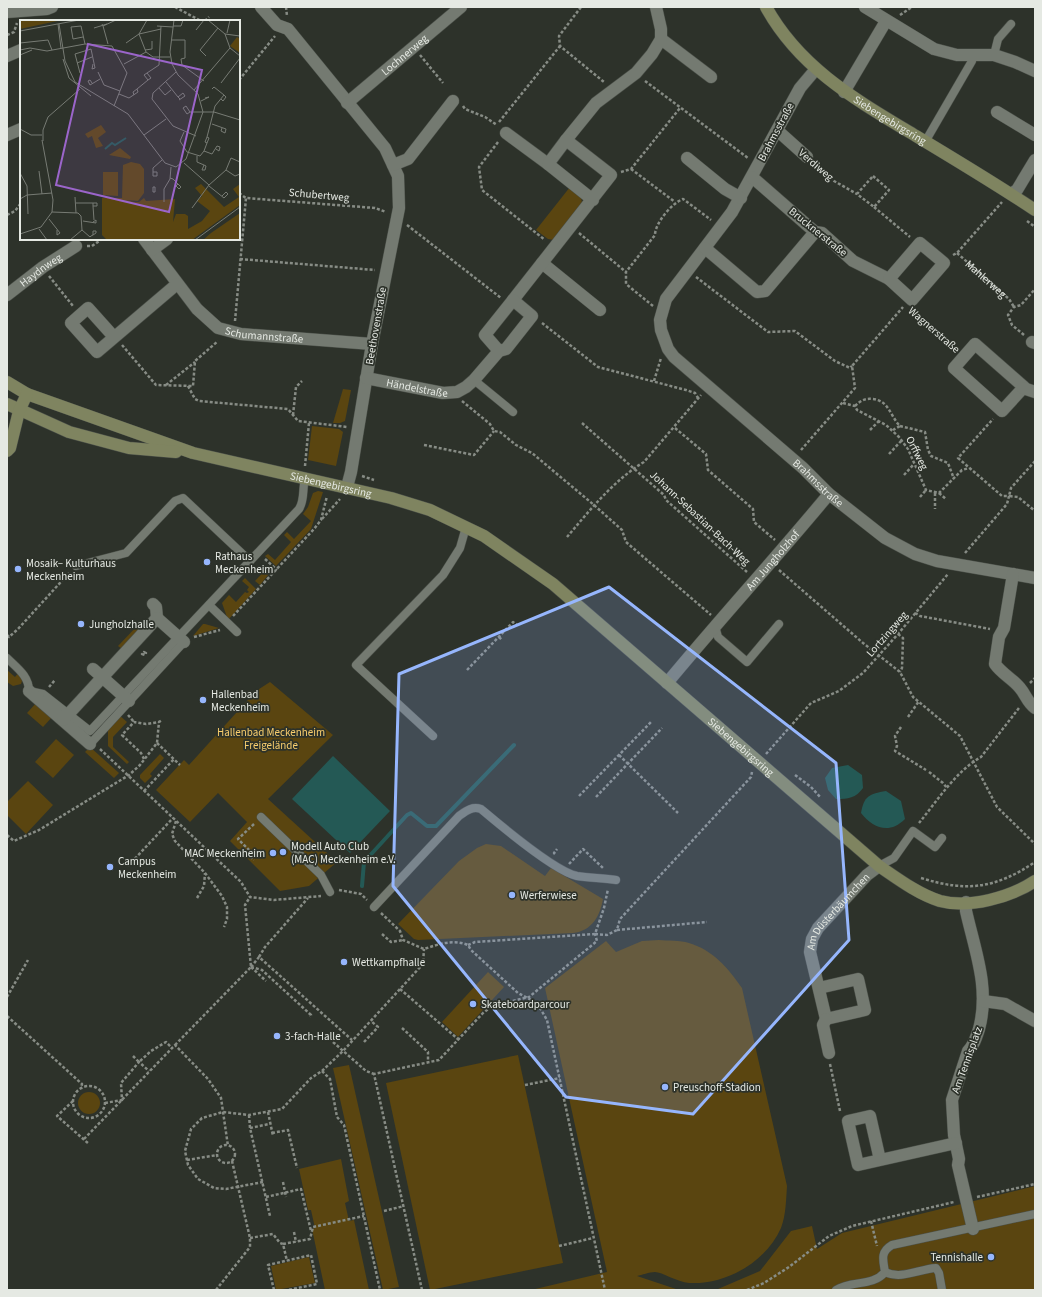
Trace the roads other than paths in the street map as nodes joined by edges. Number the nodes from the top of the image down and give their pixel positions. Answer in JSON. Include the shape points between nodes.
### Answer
{"nodes":[{"id":1,"x":52,"y":7,"type":"edge"},
{"id":2,"x":261,"y":7,"type":"edge"},
{"id":3,"x":461,"y":7,"type":"edge"},
{"id":4,"x":656,"y":7,"type":"edge"},
{"id":5,"x":766,"y":7,"type":"edge"},
{"id":6,"x":865,"y":7,"type":"edge"},
{"id":7,"x":16,"y":15,"type":"edge"},
{"id":8,"x":886,"y":21,"type":"junction"},
{"id":9,"x":1011,"y":24,"type":"dead end"},
{"id":10,"x":661,"y":39,"type":"junction"},
{"id":11,"x":20,"y":50,"type":"edge"},
{"id":12,"x":994,"y":55,"type":"junction"},
{"id":13,"x":7,"y":56,"type":"edge"},
{"id":14,"x":972,"y":56,"type":"junction"},
{"id":15,"x":816,"y":69,"type":"junction"},
{"id":16,"x":1035,"y":71,"type":"edge"},
{"id":17,"x":711,"y":77,"type":"dead end"},
{"id":18,"x":844,"y":92,"type":"junction"},
{"id":19,"x":457,"y":102,"type":"road end"},
{"id":20,"x":347,"y":103,"type":"junction"},
{"id":21,"x":997,"y":112,"type":"dead end"},
{"id":22,"x":20,"y":128,"type":"edge"},
{"id":23,"x":501,"y":129,"type":"road end"},
{"id":24,"x":778,"y":131,"type":"junction"},
{"id":25,"x":7,"y":135,"type":"edge"},
{"id":26,"x":1035,"y":135,"type":"edge"},
{"id":27,"x":566,"y":140,"type":"junction"},
{"id":28,"x":925,"y":142,"type":"junction"},
{"id":29,"x":807,"y":156,"type":"road end"},
{"id":30,"x":687,"y":158,"type":"dead end"},
{"id":31,"x":1035,"y":160,"type":"edge"},
{"id":32,"x":548,"y":164,"type":"junction"},
{"id":33,"x":393,"y":165,"type":"junction"},
{"id":34,"x":752,"y":177,"type":"junction"},
{"id":35,"x":1011,"y":194,"type":"junction"},
{"id":36,"x":741,"y":198,"type":"junction"},
{"id":37,"x":593,"y":200,"type":"junction"},
{"id":38,"x":1035,"y":210,"type":"edge"},
{"id":39,"x":815,"y":232,"type":"junction"},
{"id":40,"x":145,"y":240,"type":"edge"},
{"id":41,"x":165,"y":240,"type":"edge"},
{"id":42,"x":76,"y":246,"type":"dead end"},
{"id":43,"x":705,"y":248,"type":"junction"},
{"id":44,"x":152,"y":250,"type":"junction"},
{"id":45,"x":542,"y":263,"type":"junction"},
{"id":46,"x":888,"y":279,"type":"junction"},
{"id":47,"x":177,"y":284,"type":"junction"},
{"id":48,"x":7,"y":295,"type":"edge"},
{"id":49,"x":511,"y":302,"type":"junction"},
{"id":50,"x":600,"y":310,"type":"dead end"},
{"id":51,"x":114,"y":337,"type":"junction"},
{"id":52,"x":372,"y":344,"type":"junction"},
{"id":53,"x":499,"y":351,"type":"junction"},
{"id":54,"x":366,"y":378,"type":"junction"},
{"id":55,"x":474,"y":380,"type":"junction"},
{"id":56,"x":7,"y":382,"type":"edge"},
{"id":57,"x":1023,"y":388,"type":"junction"},
{"id":58,"x":1035,"y":392,"type":"edge"},
{"id":59,"x":27,"y":394,"type":"junction"},
{"id":60,"x":7,"y":404,"type":"edge"},
{"id":61,"x":19,"y":411,"type":"junction"},
{"id":62,"x":513,"y":412,"type":"dead end"},
{"id":63,"x":7,"y":424,"type":"edge"},
{"id":64,"x":7,"y":451,"type":"edge"},
{"id":65,"x":193,"y":453,"type":"junction"},
{"id":66,"x":308,"y":474,"type":"junction"},
{"id":67,"x":344,"y":492,"type":"junction"},
{"id":68,"x":829,"y":494,"type":"junction"},
{"id":69,"x":466,"y":527,"type":"junction"},
{"id":70,"x":250,"y":561,"type":"junction"},
{"id":71,"x":76,"y":566,"type":"road end"},
{"id":72,"x":1013,"y":574,"type":"junction"},
{"id":73,"x":1035,"y":578,"type":"edge"},
{"id":74,"x":209,"y":605,"type":"junction"},
{"id":75,"x":779,"y":624,"type":"dead end"},
{"id":76,"x":715,"y":626,"type":"junction"},
{"id":77,"x":237,"y":632,"type":"dead end"},
{"id":78,"x":181,"y":640,"type":"junction"},
{"id":79,"x":7,"y":657,"type":"edge"},
{"id":80,"x":98,"y":673,"type":"junction"},
{"id":81,"x":667,"y":683,"type":"junction"},
{"id":82,"x":29,"y":691,"type":"junction"},
{"id":83,"x":43,"y":694,"type":"junction"},
{"id":84,"x":126,"y":698,"type":"junction"},
{"id":85,"x":1035,"y":708,"type":"edge"},
{"id":86,"x":65,"y":717,"type":"junction"},
{"id":87,"x":432,"y":736,"type":"dead end"},
{"id":88,"x":90,"y":744,"type":"joint"},
{"id":89,"x":260,"y":817,"type":"road end"},
{"id":90,"x":942,"y":838,"type":"dead end"},
{"id":91,"x":879,"y":866,"type":"junction"},
{"id":92,"x":616,"y":880,"type":"road end"},
{"id":93,"x":1035,"y":881,"type":"edge"},
{"id":94,"x":330,"y":892,"type":"road end"},
{"id":95,"x":966,"y":902,"type":"junction"},
{"id":96,"x":374,"y":907,"type":"road end"},
{"id":97,"x":819,"y":988,"type":"junction"},
{"id":98,"x":983,"y":1001,"type":"junction"},
{"id":99,"x":826,"y":1019,"type":"junction"},
{"id":100,"x":1035,"y":1021,"type":"edge"},
{"id":101,"x":829,"y":1053,"type":"road end"},
{"id":102,"x":956,"y":1143,"type":"junction"},
{"id":103,"x":880,"y":1160,"type":"junction"},
{"id":104,"x":1035,"y":1214,"type":"edge"},
{"id":105,"x":973,"y":1228,"type":"junction"},
{"id":106,"x":884,"y":1268,"type":"junction"},
{"id":107,"x":836,"y":1290,"type":"edge"},
{"id":108,"x":942,"y":1290,"type":"edge"}],
"edges":[{"from":1,"to":7,"type":"street"},
{"from":2,"to":20,"type":"street","name":"Beethovenstraße","via":[[277,25],[288,29]]},
{"from":3,"to":20,"type":"street","name":"Lochnerweg"},
{"from":4,"to":10,"type":"street"},
{"from":5,"to":15,"type":"street","name":"Siebengebirgsring","via":[[792,43]]},
{"from":6,"to":8,"type":"street"},
{"from":8,"to":14,"type":"street","via":[[934,49]]},
{"from":8,"to":18,"type":"street"},
{"from":9,"to":12,"type":"lane","via":[[998,39]]},
{"from":10,"to":17,"type":"street"},
{"from":10,"to":27,"type":"street","via":[[636,73],[596,103]]},
{"from":11,"to":13,"type":"street"},
{"from":12,"to":14,"type":"street"},
{"from":12,"to":16,"type":"street"},
{"from":14,"to":28,"type":"lane","via":[[972,61]]},
{"from":15,"to":18,"type":"street","name":"Siebengebirgsring"},
{"from":15,"to":24,"type":"street","name":"Brahmsstraße","via":[[800,88]]},
{"from":18,"to":28,"type":"street","name":"Siebengebirgsring"},
{"from":19,"to":33,"type":"street","via":[[408,159]]},
{"from":20,"to":33,"type":"street","name":"Beethovenstraße","via":[[385,148]]},
{"from":21,"to":26,"type":"street"},
{"from":22,"to":25,"type":"street"},
{"from":23,"to":32,"type":"street"},
{"from":24,"to":29,"type":"street","name":"Verdiweg"},
{"from":24,"to":34,"type":"street","name":"Brahmsstraße"},
{"from":27,"to":32,"type":"street"},
{"from":27,"to":37,"type":"street","via":[[611,176]]},
{"from":28,"to":35,"type":"street","name":"Siebengebirgsring"},
{"from":30,"to":36,"type":"street","via":[[725,189]]},
{"from":31,"to":35,"type":"street","via":[[1017,190]]},
{"from":32,"to":37,"type":"street"},
{"from":33,"to":52,"type":"street","name":"Beethovenstraße","via":[[398,176],[397,220]]},
{"from":34,"to":36,"type":"street","name":"Brahmsstraße"},
{"from":34,"to":39,"type":"street","name":"Brucknerstraße"},
{"from":35,"to":38,"type":"street","name":"Siebengebirgsring"},
{"from":36,"to":43,"type":"street","name":"Brahmsstraße"},
{"from":37,"to":45,"type":"street"},
{"from":39,"to":43,"type":"street","via":[[765,291],[757,292]]},
{"from":39,"to":46,"type":"street","name":"Brucknerstraße","via":[[822,233],[853,261]]},
{"from":40,"to":44,"type":"street","name":"Schumannstraße"},
{"from":41,"to":44,"type":"street"},
{"from":42,"to":48,"type":"street","name":"Haydnweg"},
{"from":43,"to":68,"type":"street","name":"Brahmsstraße","via":[[666,299],[662,309],[661,330],[668,350],[817,480]]},
{"from":44,"to":47,"type":"street","name":"Schumannstraße"},
{"from":45,"to":49,"type":"street"},
{"from":45,"to":50,"type":"street"},
{"from":46,"to":46,"type":"street","name":"Brucknerstraße","via":[[920,243],[944,263],[912,300],[907,301]]},
{"from":47,"to":51,"type":"street"},
{"from":47,"to":52,"type":"street","name":"Schumannstraße","via":[[208,320],[229,332]]},
{"from":49,"to":53,"type":"street","via":[[485,335]]},
{"from":49,"to":53,"type":"street","name":"Händelstraße","via":[[532,316],[506,349]]},
{"from":51,"to":51,"type":"street","via":[[97,352],[71,323],[88,308]]},
{"from":52,"to":54,"type":"street","name":"Beethovenstraße"},
{"from":53,"to":55,"type":"street","name":"Händelstraße"},
{"from":54,"to":55,"type":"street","name":"Händelstraße","via":[[443,393],[457,392]]},
{"from":54,"to":67,"type":"street","name":"Beethovenstraße","via":[[351,472]]},
{"from":55,"to":62,"type":"lane"},
{"from":56,"to":59,"type":"street","name":"Siebengebirgsring"},
{"from":57,"to":57,"type":"street","name":"Wagnerstraße","via":[[1002,411],[954,368],[975,344],[1024,386]]},
{"from":57,"to":58,"type":"street","name":"Wagnerstraße"},
{"from":59,"to":61,"type":"street"},
{"from":59,"to":65,"type":"street","name":"Siebengebirgsring"},
{"from":60,"to":61,"type":"street","name":"Siebengebirgsring"},
{"from":61,"to":63,"type":"street"},
{"from":61,"to":64,"type":"street","via":[[10,448]]},
{"from":61,"to":65,"type":"street","name":"Siebengebirgsring","via":[[69,432],[129,448]]},
{"from":65,"to":66,"type":"street","name":"Siebengebirgsring"},
{"from":66,"to":67,"type":"street","name":"Siebengebirgsring"},
{"from":66,"to":70,"type":"lane","via":[[303,487],[304,502]]},
{"from":67,"to":69,"type":"street","name":"Siebengebirgsring","via":[[391,498],[430,510]]},
{"from":68,"to":72,"type":"street","name":"Brahmsstraße","via":[[898,546],[926,558]]},
{"from":68,"to":76,"type":"street","name":"Am Jungholzhof"},
{"from":69,"to":81,"type":"street","name":"Siebengebirgsring","via":[[484,536],[538,573]]},
{"from":69,"to":87,"type":"lane","via":[[460,548],[443,575],[356,665]]},
{"from":70,"to":71,"type":"lane","via":[[183,498],[175,501],[126,553]]},
{"from":70,"to":74,"type":"lane"},
{"from":72,"to":73,"type":"street","name":"Brahmsstraße"},
{"from":72,"to":85,"type":"street","via":[[995,664],[998,670],[1021,688],[1024,697]]},
{"from":74,"to":77,"type":"lane"},
{"from":74,"to":78,"type":"lane"},
{"from":75,"to":76,"type":"lane","via":[[747,662],[718,637]]},
{"from":76,"to":81,"type":"street","name":"Am Jungholzhof"},
{"from":78,"to":80,"type":"street","via":[[153,610]]},
{"from":78,"to":84,"type":"lane"},
{"from":79,"to":82,"type":"lane","via":[[25,676],[29,683]]},
{"from":79,"to":83,"type":"lane"},
{"from":80,"to":84,"type":"street"},
{"from":80,"to":86,"type":"street"},
{"from":81,"to":91,"type":"street","name":"Siebengebirgsring"},
{"from":82,"to":83,"type":"lane"},
{"from":82,"to":86,"type":"street"},
{"from":83,"to":86,"type":"lane"},
{"from":84,"to":86,"type":"lane","via":[[90,731]]},
{"from":84,"to":88,"type":"lane"},
{"from":86,"to":88,"type":"street"},
{"from":89,"to":94,"type":"lane","via":[[321,875]]},
{"from":90,"to":91,"type":"lane","via":[[935,847],[913,831],[894,858]]},
{"from":91,"to":95,"type":"street","name":"Siebengebirgsring","via":[[908,886],[941,901]]},
{"from":91,"to":97,"type":"street","name":"Am Düsterbäumchen","via":[[818,928],[812,939],[810,952]]},
{"from":92,"to":96,"type":"lane","via":[[576,876],[563,871],[476,807],[460,816]]},
{"from":93,"to":95,"type":"street","name":"Siebengebirgsring","via":[[1009,895]]},
{"from":95,"to":98,"type":"street","name":"Am Tennisplatz","via":[[981,969]]},
{"from":97,"to":99,"type":"street","name":"Am Düsterbäumchen"},
{"from":97,"to":99,"type":"street","via":[[858,979],[865,1010]]},
{"from":98,"to":100,"type":"street","via":[[1005,1004]]},
{"from":98,"to":102,"type":"street","name":"Am Tennisplatz","via":[[978,1033],[965,1058],[952,1100]]},
{"from":99,"to":101,"type":"street","name":"Am Düsterbäumchen","via":[[823,1025]]},
{"from":102,"to":103,"type":"street"},
{"from":102,"to":105,"type":"street","name":"Am Tennisplatz","via":[[958,1165]]},
{"from":103,"to":103,"type":"street","via":[[858,1165],[848,1121],[870,1116]]},
{"from":104,"to":105,"type":"lane"},
{"from":105,"to":106,"type":"lane","via":[[892,1245],[885,1249],[882,1255]]},
{"from":106,"to":107,"type":"lane","via":[[881,1277],[874,1281],[857,1282]]},
{"from":106,"to":108,"type":"lane","via":[[891,1275],[936,1268]]}]}
